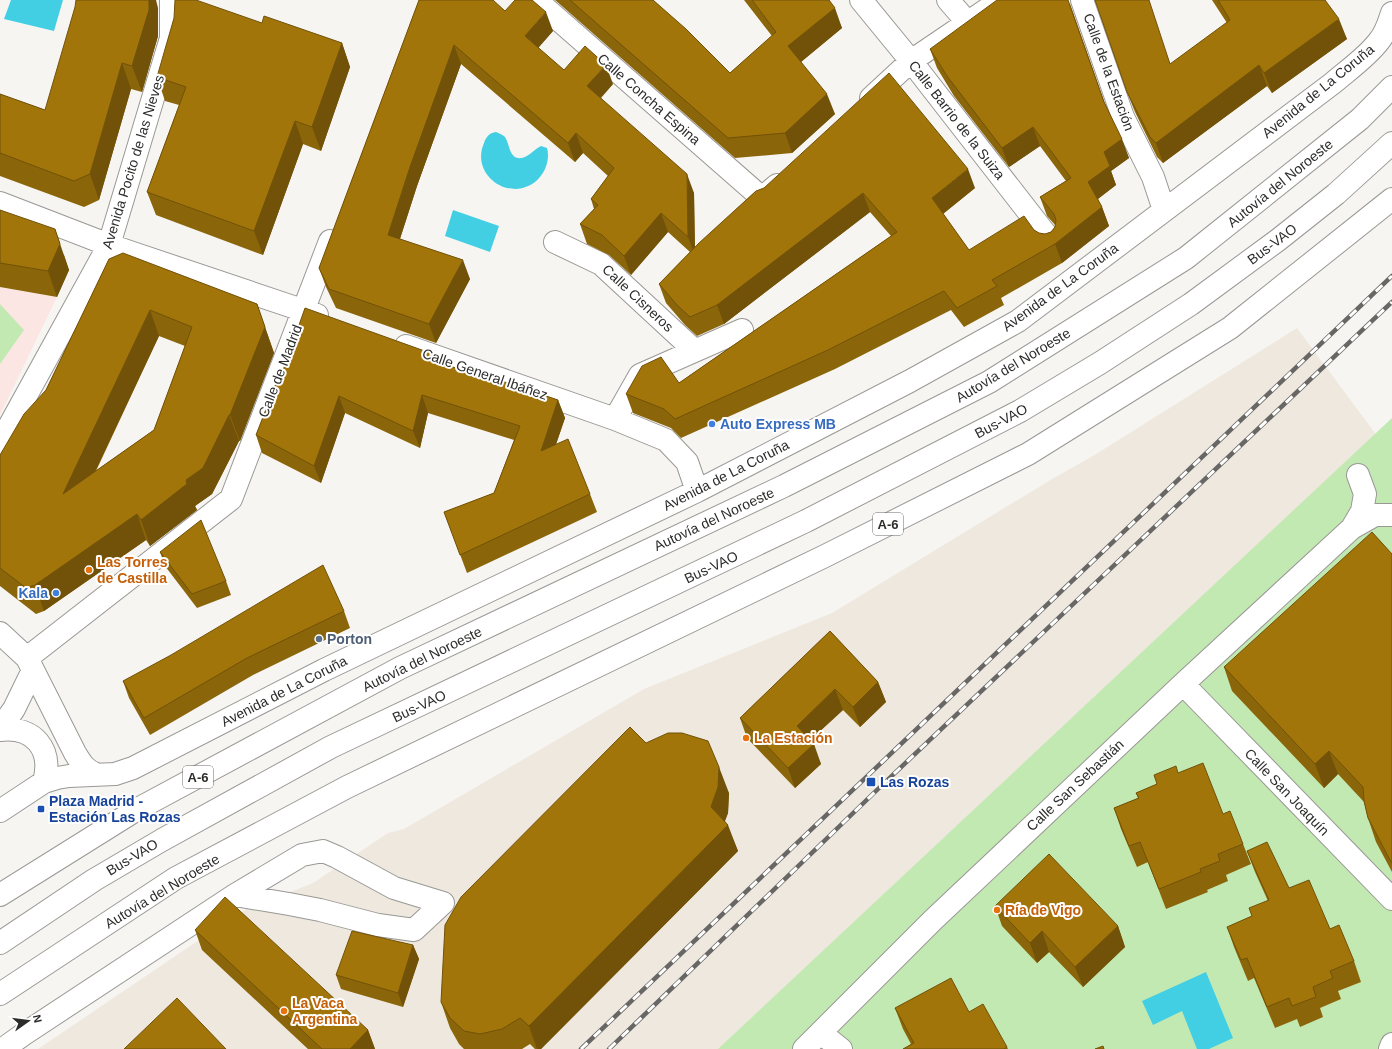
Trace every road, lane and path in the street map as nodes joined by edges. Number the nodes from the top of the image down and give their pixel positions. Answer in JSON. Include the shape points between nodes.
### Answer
{"nodes":[{"id":1,"x":171,"y":0,"type":"edge"},
{"id":2,"x":536,"y":0,"type":"edge"},
{"id":3,"x":861,"y":0,"type":"edge"},
{"id":4,"x":948,"y":0,"type":"edge"},
{"id":5,"x":1001,"y":0,"type":"edge"},
{"id":6,"x":1082,"y":0,"type":"edge"},
{"id":7,"x":1392,"y":13,"type":"edge"},
{"id":8,"x":968,"y":23,"type":"junction"},
{"id":9,"x":911,"y":61,"type":"junction"},
{"id":10,"x":1392,"y":87,"type":"edge"},
{"id":11,"x":854,"y":114,"type":"edge"},
{"id":12,"x":1392,"y":143,"type":"edge"},
{"id":13,"x":790,"y":172,"type":"edge"},
{"id":14,"x":1392,"y":199,"type":"edge"},
{"id":15,"x":0,"y":204,"type":"edge"},
{"id":16,"x":1164,"y":210,"type":"junction"},
{"id":17,"x":337,"y":221,"type":"edge"},
{"id":18,"x":1051,"y":241,"type":"edge"},
{"id":19,"x":555,"y":242,"type":"dead end"},
{"id":20,"x":110,"y":245,"type":"junction"},
{"id":21,"x":304,"y":310,"type":"junction"},
{"id":22,"x":333,"y":320,"type":"edge"},
{"id":23,"x":742,"y":330,"type":"dead end"},
{"id":24,"x":385,"y":338,"type":"edge"},
{"id":25,"x":694,"y":350,"type":"junction"},
{"id":26,"x":614,"y":419,"type":"junction"},
{"id":27,"x":0,"y":443,"type":"edge"},
{"id":28,"x":1358,"y":475,"type":"dead end"},
{"id":29,"x":697,"y":491,"type":"junction"},
{"id":30,"x":1392,"y":515,"type":"edge"},
{"id":31,"x":1352,"y":528,"type":"junction"},
{"id":32,"x":0,"y":633,"type":"edge"},
{"id":33,"x":30,"y":664,"type":"junction"},
{"id":34,"x":1182,"y":684,"type":"junction"},
{"id":35,"x":0,"y":730,"type":"edge"},
{"id":36,"x":96,"y":774,"type":"junction"},
{"id":37,"x":36,"y":786,"type":"junction"},
{"id":38,"x":0,"y":811,"type":"edge"},
{"id":39,"x":0,"y":895,"type":"edge"},
{"id":40,"x":235,"y":895,"type":"junction"},
{"id":41,"x":1392,"y":900,"type":"edge"},
{"id":42,"x":0,"y":943,"type":"edge"},
{"id":43,"x":0,"y":994,"type":"edge"},
{"id":44,"x":821,"y":1033,"type":"junction"},
{"id":45,"x":1392,"y":1044,"type":"edge"},
{"id":46,"x":3,"y":1049,"type":"edge"},
{"id":47,"x":804,"y":1049,"type":"edge"},
{"id":48,"x":841,"y":1049,"type":"edge"},
{"id":49,"x":1390,"y":1049,"type":"edge"}],
"edges":[{"from":1,"to":20,"type":"main road","name":"Avenida Pocito de las Nieves","via":[[171,38]]},
{"from":2,"to":13,"type":"main road","name":"Calle Concha Espina","via":[[762,198]]},
{"from":3,"to":9,"type":"main road","name":"Calle Barrio de la Suiza"},
{"from":4,"to":8,"type":"main road"},
{"from":5,"to":8,"type":"main road"},
{"from":6,"to":16,"type":"main road","name":"Calle de la Estación","via":[[1123,117],[1153,177]]},
{"from":7,"to":16,"type":"main road","name":"Avenida de La Coruña","via":[[1380,40],[1333,83]]},
{"from":8,"to":9,"type":"main road"},
{"from":9,"to":11,"type":"main road"},
{"from":9,"to":18,"type":"main road","name":"Calle Barrio de la Suiza"},
{"from":10,"to":39,"type":"main road","name":"Autovía del Noroeste","number":"A-6","via":[[1360,119],[1186,258],[988,382],[784,486],[400,668],[136,810]]},
{"from":12,"to":42,"type":"main road","name":"Bus-VAO","via":[[1325,203],[1191,304],[1020,411],[806,521],[332,747],[94,880]]},
{"from":14,"to":43,"type":"main road","name":"Autovía del Noroeste","number":"A-6","via":[[1230,328],[1028,454],[825,556],[347,787],[176,878]]},
{"from":15,"to":20,"type":"main road"},
{"from":16,"to":29,"type":"main road","name":"Avenida de La Coruña","via":[[1018,321],[910,382]]},
{"from":17,"to":21,"type":"main road","name":"Calle de Madrid"},
{"from":19,"to":25,"type":"main road","name":"Calle Cisneros","via":[[602,264]]},
{"from":20,"to":21,"type":"main road"},
{"from":20,"to":27,"type":"main road","name":"Avenida Pocito de las Nieves"},
{"from":21,"to":22,"type":"main road"},
{"from":21,"to":33,"type":"main road","name":"Calle de Madrid","via":[[231,499]]},
{"from":23,"to":25,"type":"main road"},
{"from":24,"to":26,"type":"main road","name":"Calle General Ibáñez"},
{"from":25,"to":26,"type":"main road","via":[[640,374]]},
{"from":26,"to":29,"type":"main road","name":"Calle General Ibáñez","via":[[666,440],[687,462]]},
{"from":28,"to":31,"type":"main road","name":"Calle San Sebastián","via":[[1365,494],[1362,510]]},
{"from":29,"to":36,"type":"main road","name":"Avenida de La Coruña","via":[[324,670],[133,768],[115,774]]},
{"from":30,"to":31,"type":"main road","name":"Calle San Sebastián","via":[[1375,516]]},
{"from":31,"to":34,"type":"main road","name":"Calle San Sebastián"},
{"from":32,"to":33,"type":"main road"},
{"from":33,"to":35,"type":"main road","via":[[14,709]]},
{"from":33,"to":36,"type":"main road","via":[[74,753],[83,767]]},
{"from":34,"to":41,"type":"main road","name":"Calle San Joaquín"},
{"from":34,"to":44,"type":"main road","name":"Calle San Sebastián","via":[[933,920]]},
{"from":35,"to":37,"type":"main road","via":[[27,733],[39,743],[46,760],[46,775]]},
{"from":36,"to":37,"type":"main road","name":"Avenida de La Coruña","via":[[70,776]]},
{"from":37,"to":38,"type":"main road"},
{"from":40,"to":40,"type":"main road","via":[[320,910],[378,926],[414,930],[443,903],[394,888],[323,852],[302,855]]},
{"from":40,"to":46,"type":"main road"},
{"from":44,"to":47,"type":"main road","name":"Calle San Sebastián"},
{"from":44,"to":48,"type":"main road"},
{"from":45,"to":49,"type":"main road"}]}
